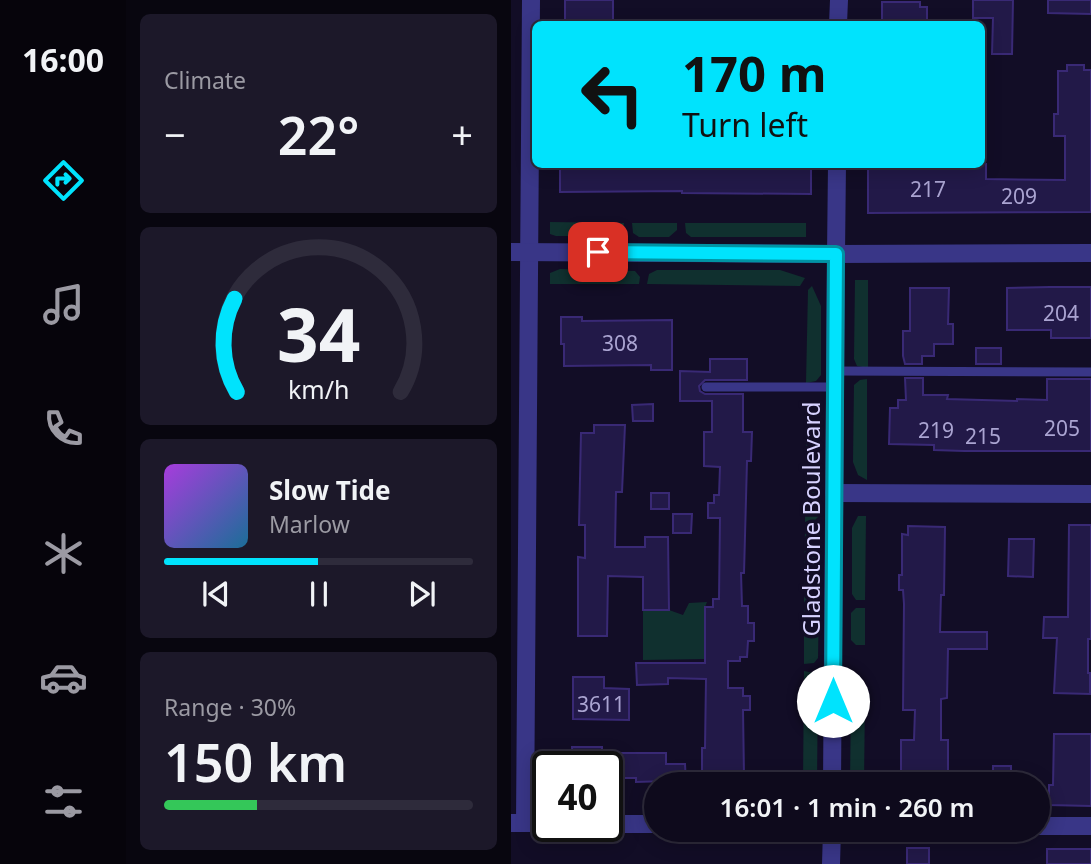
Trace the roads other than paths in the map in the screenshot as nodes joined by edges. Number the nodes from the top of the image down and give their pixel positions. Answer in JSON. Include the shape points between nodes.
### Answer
{"nodes":[{"id":1,"x":531,"y":0,"type":"edge"},
{"id":2,"x":839,"y":0,"type":"edge"},
{"id":3,"x":838,"y":21,"type":"edge"},
{"id":4,"x":837,"y":168,"type":"edge"},
{"id":5,"x":520,"y":252,"type":"edge"},
{"id":6,"x":1091,"y":253,"type":"edge"},
{"id":7,"x":836,"y":254,"type":"junction"},
{"id":8,"x":1091,"y":372,"type":"edge"},
{"id":9,"x":835,"y":379,"type":"junction"},
{"id":10,"x":706,"y":387,"type":"dead end"},
{"id":11,"x":834,"y":493,"type":"junction"},
{"id":12,"x":1091,"y":494,"type":"edge"},
{"id":13,"x":832,"y":772,"type":"edge"},
{"id":14,"x":518,"y":823,"type":"edge"},
{"id":15,"x":623,"y":824,"type":"edge"},
{"id":16,"x":644,"y":824,"type":"edge"},
{"id":17,"x":1050,"y":826,"type":"edge"},
{"id":18,"x":1091,"y":826,"type":"edge"},
{"id":19,"x":832,"y":842,"type":"edge"},
{"id":20,"x":831,"y":864,"type":"edge"}],
"edges":[{"from":1,"to":5,"type":"street"},
{"from":2,"to":3,"type":"street"},
{"from":4,"to":7,"type":"street","name":"Gladstone Boulevard"},
{"from":5,"to":7,"type":"street"},
{"from":5,"to":14,"type":"street"},
{"from":6,"to":7,"type":"street"},
{"from":7,"to":9,"type":"street","name":"Gladstone Boulevard"},
{"from":8,"to":9,"type":"lane"},
{"from":9,"to":10,"type":"lane"},
{"from":9,"to":11,"type":"street","name":"Gladstone Boulevard"},
{"from":11,"to":12,"type":"street"},
{"from":11,"to":13,"type":"street","name":"Gladstone Boulevard"},
{"from":15,"to":16,"type":"street"},
{"from":17,"to":18,"type":"street"},
{"from":19,"to":20,"type":"street"}]}
